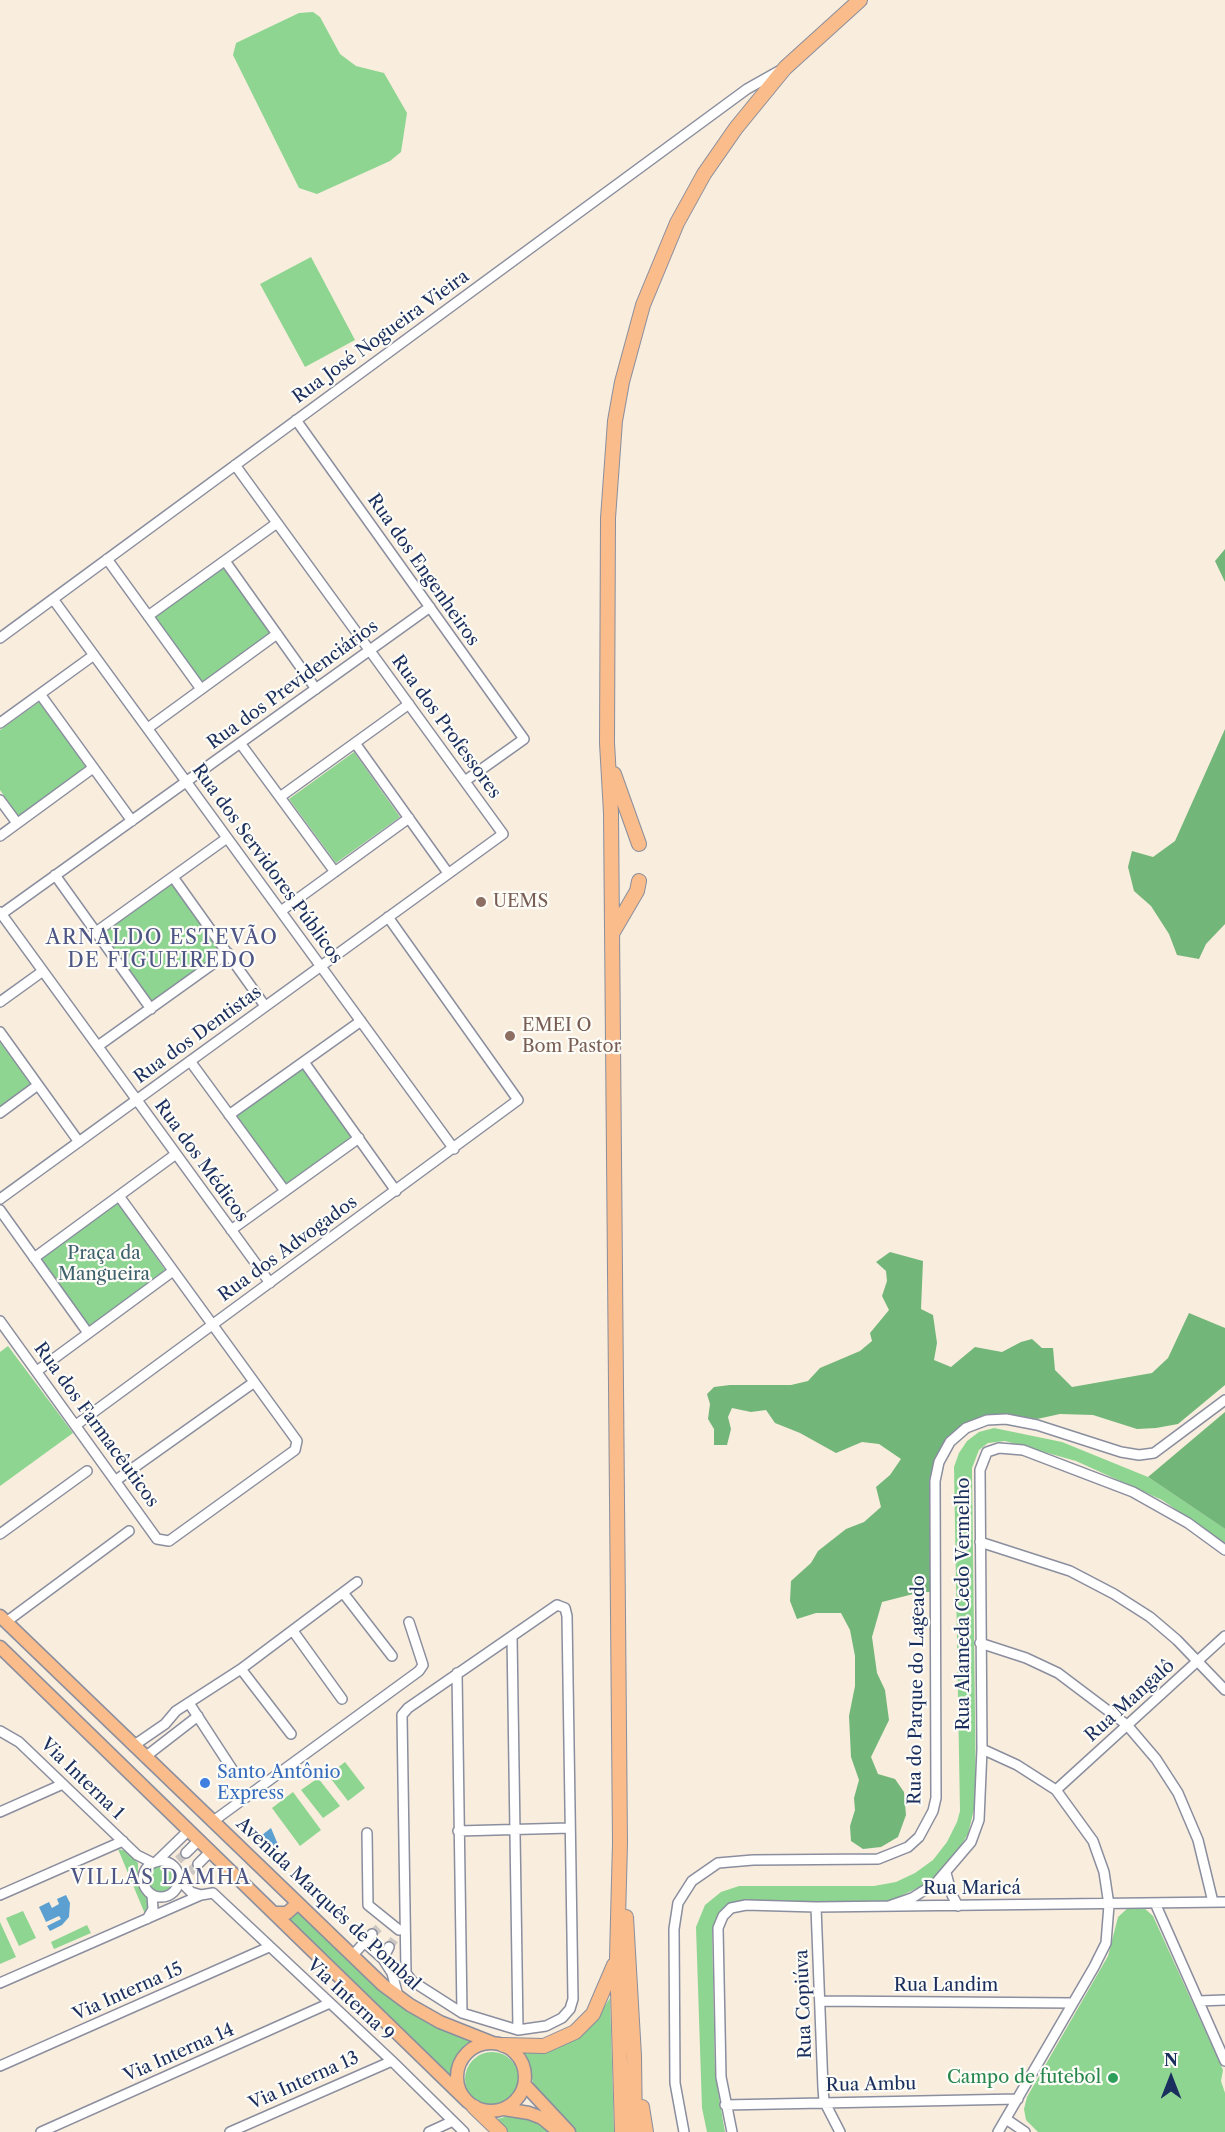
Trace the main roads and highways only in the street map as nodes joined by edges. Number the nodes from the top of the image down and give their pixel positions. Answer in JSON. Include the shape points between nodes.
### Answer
{"nodes":[{"id":1,"x":860,"y":0,"type":"edge"},
{"id":2,"x":608,"y":743,"type":"junction"},
{"id":3,"x":639,"y":844,"type":"dead end"},
{"id":4,"x":639,"y":881,"type":"dead end"},
{"id":5,"x":612,"y":934,"type":"junction"},
{"id":6,"x":3,"y":1619,"type":"edge"},
{"id":7,"x":0,"y":1647,"type":"edge"},
{"id":8,"x":57,"y":1674,"type":"junction"},
{"id":9,"x":41,"y":1689,"type":"junction"},
{"id":10,"x":112,"y":1726,"type":"junction"},
{"id":11,"x":95,"y":1740,"type":"junction"},
{"id":12,"x":620,"y":1843,"type":"junction"},
{"id":13,"x":297,"y":1904,"type":"junction"},
{"id":14,"x":274,"y":1913,"type":"junction"},
{"id":15,"x":617,"y":1958,"type":"junction"},
{"id":16,"x":498,"y":2044,"type":"junction"},
{"id":17,"x":634,"y":2056,"type":"junction"},
{"id":18,"x":525,"y":2085,"type":"junction"},
{"id":19,"x":471,"y":2105,"type":"junction"},
{"id":20,"x":504,"y":2109,"type":"junction"},
{"id":21,"x":500,"y":2132,"type":"edge"},
{"id":22,"x":559,"y":2132,"type":"edge"},
{"id":23,"x":569,"y":2132,"type":"edge"},
{"id":24,"x":622,"y":2132,"type":"edge"},
{"id":25,"x":635,"y":2132,"type":"edge"},
{"id":26,"x":646,"y":2132,"type":"edge"}],
"edges":[{"from":1,"to":2,"type":"highway","via":[[785,68],[736,128],[704,174],[657,268],[632,342],[610,468]]},
{"from":2,"to":3,"type":"highway","via":[[617,787]]},
{"from":2,"to":5,"type":"highway"},
{"from":4,"to":5,"type":"highway"},
{"from":5,"to":12,"type":"highway"},
{"from":6,"to":8,"type":"main road","name":"Avenida Marquês de Pombal"},
{"from":7,"to":9,"type":"main road"},
{"from":8,"to":9,"type":"main road"},
{"from":8,"to":10,"type":"main road","name":"Avenida Marquês de Pombal"},
{"from":9,"to":11,"type":"main road"},
{"from":10,"to":11,"type":"main road"},
{"from":10,"to":13,"type":"main road","name":"Avenida Marquês de Pombal"},
{"from":11,"to":14,"type":"main road"},
{"from":12,"to":15,"type":"highway"},
{"from":12,"to":17,"type":"highway","via":[[626,1887]]},
{"from":13,"to":14,"type":"main road","via":[[287,1912]]},
{"from":13,"to":16,"type":"main road","name":"Avenida Marquês de Pombal","via":[[398,1996],[440,2022]]},
{"from":14,"to":19,"type":"main road"},
{"from":15,"to":16,"type":"highway","via":[[593,2014],[575,2032],[544,2046]]},
{"from":15,"to":24,"type":"highway"},
{"from":16,"to":18,"type":"main road","via":[[514,2051],[522,2061]]},
{"from":16,"to":19,"type":"main road","via":[[477,2046],[464,2056],[457,2072],[459,2089]]},
{"from":17,"to":25,"type":"highway"},
{"from":17,"to":26,"type":"highway"},
{"from":18,"to":20,"type":"main road"},
{"from":18,"to":23,"type":"main road"},
{"from":19,"to":20,"type":"main road","via":[[489,2111]]},
{"from":19,"to":21,"type":"highway"},
{"from":20,"to":22,"type":"main road","via":[[536,2115]]}]}
